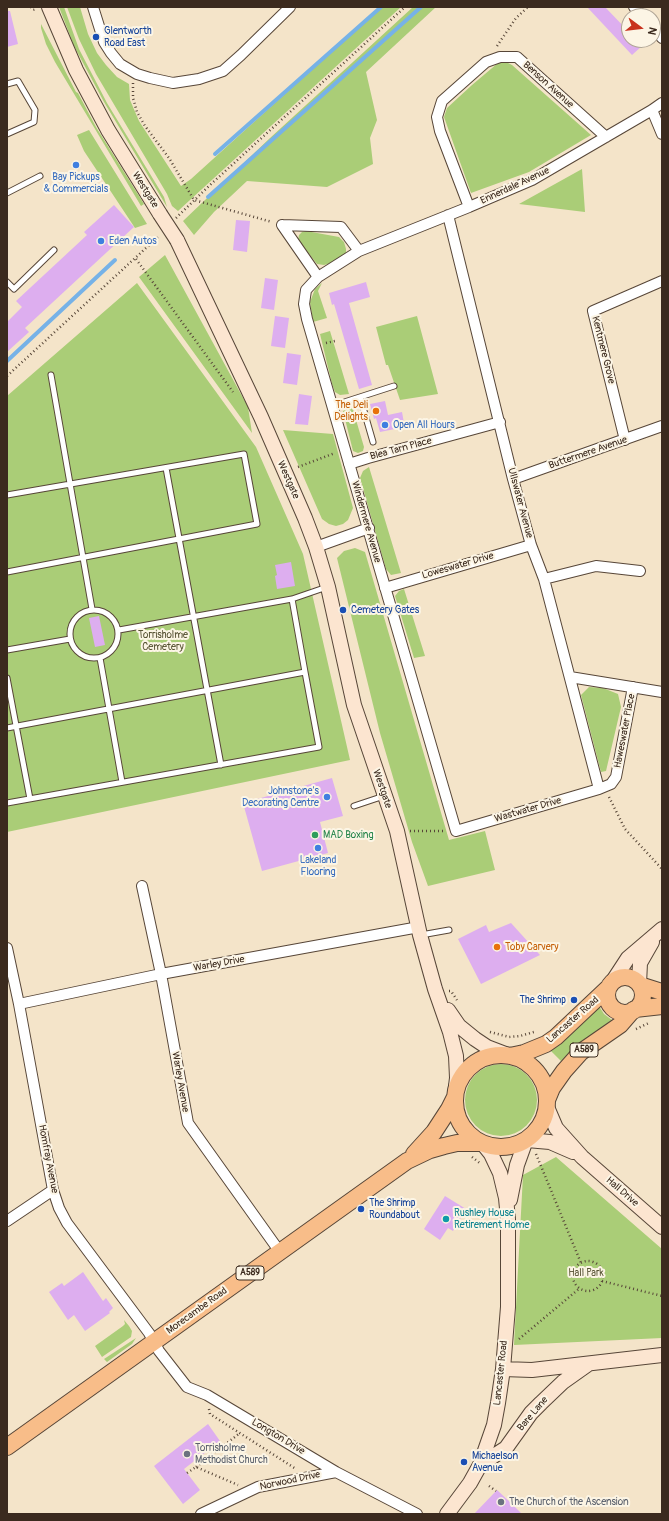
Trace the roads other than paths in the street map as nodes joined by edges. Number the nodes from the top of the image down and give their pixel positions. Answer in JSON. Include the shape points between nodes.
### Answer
{"nodes":[{"id":1,"x":93,"y":7,"type":"edge"},
{"id":2,"x":290,"y":7,"type":"edge"},
{"id":3,"x":42,"y":8,"type":"edge"},
{"id":4,"x":7,"y":84,"type":"edge"},
{"id":5,"x":662,"y":103,"type":"edge"},
{"id":6,"x":652,"y":110,"type":"junction"},
{"id":7,"x":7,"y":134,"type":"edge"},
{"id":8,"x":662,"y":134,"type":"edge"},
{"id":9,"x":606,"y":137,"type":"junction"},
{"id":10,"x":40,"y":176,"type":"dead end"},
{"id":11,"x":7,"y":193,"type":"edge"},
{"id":12,"x":469,"y":207,"type":"junction"},
{"id":13,"x":448,"y":216,"type":"junction"},
{"id":14,"x":54,"y":250,"type":"dead end"},
{"id":15,"x":359,"y":251,"type":"junction"},
{"id":16,"x":318,"y":277,"type":"junction"},
{"id":17,"x":662,"y":281,"type":"edge"},
{"id":18,"x":7,"y":282,"type":"edge"},
{"id":19,"x":51,"y":375,"type":"dead end"},
{"id":20,"x":394,"y":386,"type":"dead end"},
{"id":21,"x":360,"y":397,"type":"junction"},
{"id":22,"x":332,"y":406,"type":"junction"},
{"id":23,"x":500,"y":422,"type":"junction"},
{"id":24,"x":662,"y":426,"type":"edge"},
{"id":25,"x":625,"y":440,"type":"junction"},
{"id":26,"x":373,"y":442,"type":"dead end"},
{"id":27,"x":350,"y":464,"type":"junction"},
{"id":28,"x":166,"y":468,"type":"junction"},
{"id":29,"x":513,"y":479,"type":"junction"},
{"id":30,"x":70,"y":485,"type":"junction"},
{"id":31,"x":7,"y":495,"type":"edge"},
{"id":32,"x":369,"y":528,"type":"junction"},
{"id":33,"x":180,"y":539,"type":"junction"},
{"id":34,"x":531,"y":545,"type":"junction"},
{"id":35,"x":316,"y":547,"type":"junction"},
{"id":36,"x":83,"y":558,"type":"junction"},
{"id":37,"x":640,"y":571,"type":"dead end"},
{"id":38,"x":7,"y":572,"type":"edge"},
{"id":39,"x":544,"y":579,"type":"junction"},
{"id":40,"x":328,"y":587,"type":"junction"},
{"id":41,"x":384,"y":588,"type":"junction"},
{"id":42,"x":292,"y":599,"type":"junction"},
{"id":43,"x":92,"y":609,"type":"junction"},
{"id":44,"x":194,"y":617,"type":"junction"},
{"id":45,"x":119,"y":630,"type":"junction"},
{"id":46,"x":70,"y":639,"type":"junction"},
{"id":47,"x":7,"y":650,"type":"edge"},
{"id":48,"x":100,"y":658,"type":"junction"},
{"id":49,"x":305,"y":672,"type":"junction"},
{"id":50,"x":570,"y":676,"type":"junction"},
{"id":51,"x":7,"y":678,"type":"edge"},
{"id":52,"x":633,"y":687,"type":"junction"},
{"id":53,"x":207,"y":691,"type":"junction"},
{"id":54,"x":662,"y":692,"type":"edge"},
{"id":55,"x":109,"y":709,"type":"junction"},
{"id":56,"x":16,"y":726,"type":"junction"},
{"id":57,"x":7,"y":728,"type":"edge"},
{"id":58,"x":221,"y":764,"type":"junction"},
{"id":59,"x":122,"y":782,"type":"junction"},
{"id":60,"x":603,"y":788,"type":"junction"},
{"id":61,"x":385,"y":796,"type":"junction"},
{"id":62,"x":30,"y":799,"type":"junction"},
{"id":63,"x":7,"y":803,"type":"edge"},
{"id":64,"x":354,"y":806,"type":"dead end"},
{"id":65,"x":456,"y":831,"type":"joint"},
{"id":66,"x":142,"y":886,"type":"dead end"},
{"id":67,"x":449,"y":930,"type":"dead end"},
{"id":68,"x":419,"y":931,"type":"junction"},
{"id":69,"x":660,"y":931,"type":"edge"},
{"id":70,"x":7,"y":948,"type":"edge"},
{"id":71,"x":161,"y":974,"type":"junction"},
{"id":72,"x":639,"y":984,"type":"junction"},
{"id":73,"x":610,"y":985,"type":"junction"},
{"id":74,"x":436,"y":989,"type":"junction"},
{"id":75,"x":662,"y":992,"type":"edge"},
{"id":76,"x":19,"y":1004,"type":"junction"},
{"id":77,"x":662,"y":1006,"type":"edge"},
{"id":78,"x":634,"y":1010,"type":"junction"},
{"id":79,"x":509,"y":1055,"type":"junction"},
{"id":80,"x":455,"y":1096,"type":"junction"},
{"id":81,"x":547,"y":1104,"type":"junction"},
{"id":82,"x":481,"y":1143,"type":"junction"},
{"id":83,"x":531,"y":1147,"type":"junction"},
{"id":84,"x":582,"y":1157,"type":"junction"},
{"id":85,"x":407,"y":1161,"type":"junction"},
{"id":86,"x":53,"y":1190,"type":"junction"},
{"id":87,"x":508,"y":1219,"type":"junction"},
{"id":88,"x":7,"y":1221,"type":"edge"},
{"id":89,"x":662,"y":1226,"type":"edge"},
{"id":90,"x":280,"y":1252,"type":"junction"},
{"id":91,"x":154,"y":1342,"type":"junction"},
{"id":92,"x":662,"y":1354,"type":"edge"},
{"id":93,"x":589,"y":1364,"type":"junction"},
{"id":94,"x":503,"y":1369,"type":"junction"},
{"id":95,"x":7,"y":1447,"type":"edge"},
{"id":96,"x":480,"y":1465,"type":"junction"},
{"id":97,"x":336,"y":1472,"type":"junction"},
{"id":98,"x":201,"y":1514,"type":"edge"},
{"id":99,"x":417,"y":1514,"type":"edge"},
{"id":100,"x":446,"y":1514,"type":"edge"}],
"edges":[{"from":1,"to":2,"type":"street","via":[[104,42],[120,64],[137,74],[173,83],[199,79],[223,71]]},
{"from":3,"to":35,"type":"street","name":"Westgate","bridge":true,"via":[[108,130],[177,240],[261,417]]},
{"from":4,"to":7,"type":"lane","via":[[18,81],[35,110],[34,122]]},
{"from":5,"to":6,"type":"street","name":"Ennerdale Avenue"},
{"from":6,"to":8,"type":"street"},
{"from":6,"to":9,"type":"street","name":"Ennerdale Avenue"},
{"from":9,"to":12,"type":"street","name":"Ennerdale Avenue","via":[[532,180]]},
{"from":9,"to":12,"type":"street","name":"Benson Avenue","via":[[517,58],[500,57],[486,62],[442,102],[437,117]]},
{"from":10,"to":11,"type":"lane"},
{"from":12,"to":13,"type":"street","name":"Ennerdale Avenue"},
{"from":13,"to":15,"type":"street","name":"Ennerdale Avenue"},
{"from":13,"to":23,"type":"street","name":"Ullswater Avenue"},
{"from":14,"to":18,"type":"lane","via":[[14,289]]},
{"from":15,"to":16,"type":"street","name":"Ennerdale Avenue"},
{"from":15,"to":16,"type":"street","via":[[341,227],[282,225]]},
{"from":16,"to":22,"type":"street","name":"Windermere Avenue","via":[[306,290],[304,304]]},
{"from":17,"to":25,"type":"street","name":"Kentmere Grove","via":[[593,311]]},
{"from":19,"to":30,"type":"lane"},
{"from":20,"to":21,"type":"lane"},
{"from":21,"to":22,"type":"lane"},
{"from":21,"to":26,"type":"lane"},
{"from":22,"to":27,"type":"street","name":"Windermere Avenue"},
{"from":23,"to":27,"type":"street","name":"Blea Tarn Place"},
{"from":23,"to":29,"type":"street","name":"Ullswater Avenue"},
{"from":24,"to":25,"type":"street","name":"Buttermere Avenue"},
{"from":25,"to":29,"type":"street","name":"Buttermere Avenue"},
{"from":27,"to":32,"type":"street","name":"Windermere Avenue"},
{"from":28,"to":30,"type":"lane"},
{"from":28,"to":33,"type":"lane"},
{"from":28,"to":33,"type":"lane","via":[[244,454],[258,524]]},
{"from":29,"to":34,"type":"street","name":"Ullswater Avenue"},
{"from":30,"to":31,"type":"lane"},
{"from":30,"to":36,"type":"lane"},
{"from":32,"to":35,"type":"street"},
{"from":32,"to":41,"type":"street","name":"Windermere Avenue"},
{"from":33,"to":36,"type":"lane"},
{"from":33,"to":44,"type":"lane"},
{"from":34,"to":39,"type":"street","name":"Ullswater Avenue"},
{"from":34,"to":41,"type":"street","name":"Loweswater Drive"},
{"from":35,"to":40,"type":"street","name":"Westgate"},
{"from":36,"to":38,"type":"lane"},
{"from":36,"to":43,"type":"lane"},
{"from":37,"to":39,"type":"street","via":[[596,566]]},
{"from":39,"to":50,"type":"street","name":"Ullswater Avenue"},
{"from":40,"to":42,"type":"lane"},
{"from":40,"to":61,"type":"street","name":"Westgate","via":[[354,705]]},
{"from":41,"to":65,"type":"street","name":"Windermere Avenue"},
{"from":42,"to":44,"type":"lane"},
{"from":42,"to":49,"type":"lane"},
{"from":43,"to":45,"type":"lane","via":[[103,611],[114,619]]},
{"from":43,"to":46,"type":"lane","via":[[79,614],[71,625]]},
{"from":44,"to":45,"type":"lane"},
{"from":44,"to":53,"type":"lane"},
{"from":45,"to":48,"type":"lane","via":[[116,644],[109,654]]},
{"from":46,"to":47,"type":"lane"},
{"from":46,"to":48,"type":"lane","via":[[76,651],[86,657]]},
{"from":48,"to":55,"type":"lane"},
{"from":49,"to":53,"type":"lane"},
{"from":49,"to":58,"type":"lane","via":[[319,747]]},
{"from":50,"to":52,"type":"street","name":"Haweswater Place"},
{"from":50,"to":60,"type":"street","name":"Ullswater Avenue"},
{"from":51,"to":56,"type":"lane"},
{"from":52,"to":54,"type":"street","name":"Haweswater Place"},
{"from":52,"to":60,"type":"street","name":"Haweswater Place","via":[[616,777],[611,784]]},
{"from":53,"to":55,"type":"lane"},
{"from":53,"to":58,"type":"lane"},
{"from":55,"to":56,"type":"lane"},
{"from":55,"to":59,"type":"lane"},
{"from":56,"to":57,"type":"lane"},
{"from":56,"to":62,"type":"lane"},
{"from":58,"to":59,"type":"lane"},
{"from":59,"to":62,"type":"lane"},
{"from":60,"to":65,"type":"street","name":"Wastwater Drive"},
{"from":61,"to":64,"type":"lane"},
{"from":61,"to":68,"type":"street","name":"Westgate","via":[[397,831]]},
{"from":62,"to":63,"type":"lane"},
{"from":66,"to":71,"type":"street","name":"Warley Avenue"},
{"from":67,"to":68,"type":"lane"},
{"from":68,"to":71,"type":"street","name":"Warley Drive"},
{"from":68,"to":74,"type":"street","name":"Westgate"},
{"from":69,"to":72,"type":"street","name":"Lancaster Road","via":[[640,963]]},
{"from":69,"to":73,"type":"street","name":"Lancaster Road","via":[[628,958]]},
{"from":70,"to":76,"type":"street","name":"Homfray Avenue"},
{"from":71,"to":76,"type":"street","name":"Warley Drive"},
{"from":71,"to":90,"type":"street","name":"Warley Avenue","via":[[188,1123]]},
{"from":72,"to":73,"type":"main road","number":"A589","via":[[631,978],[622,977]]},
{"from":72,"to":75,"type":"main road","number":"A589"},
{"from":72,"to":78,"type":"main road","number":"A589","via":[[642,997]]},
{"from":73,"to":78,"type":"main road","via":[[607,991],[608,1000],[613,1008],[624,1013]]},
{"from":73,"to":79,"type":"main road","name":"Lancaster Road","number":"A589","via":[[546,1044],[524,1053]]},
{"from":74,"to":79,"type":"street","name":"Westgate","via":[[451,1015],[470,1035],[487,1047]]},
{"from":74,"to":80,"type":"street","name":"Westgate","via":[[456,1056]]},
{"from":76,"to":86,"type":"street","name":"Homfray Avenue"},
{"from":77,"to":78,"type":"main road"},
{"from":78,"to":81,"type":"main road","number":"A589","via":[[620,1025],[582,1052],[564,1070],[552,1088]]},
{"from":79,"to":80,"type":"main road","number":"A589","via":[[495,1055],[482,1059],[470,1067],[461,1078]]},
{"from":79,"to":81,"type":"main road","number":"A589","via":[[534,1068],[546,1088]]},
{"from":80,"to":82,"type":"main road","via":[[460,1122],[467,1133]]},
{"from":80,"to":85,"type":"main road","name":"Morecambe Road","number":"A589","via":[[450,1109],[434,1132]]},
{"from":81,"to":83,"type":"main road","number":"A589"},
{"from":81,"to":84,"type":"street","name":"Hall Drive","via":[[556,1128]]},
{"from":82,"to":83,"type":"main road","number":"A589","via":[[494,1147]]},
{"from":82,"to":85,"type":"main road","name":"Morecambe Road","number":"A589","via":[[444,1146]]},
{"from":82,"to":87,"type":"street","name":"Lancaster Road","via":[[491,1154],[500,1173]]},
{"from":83,"to":84,"type":"street","name":"Hall Drive","via":[[550,1142]]},
{"from":83,"to":87,"type":"street","name":"Lancaster Road","via":[[517,1165]]},
{"from":84,"to":89,"type":"street","name":"Hall Drive"},
{"from":85,"to":90,"type":"main road","name":"Morecambe Road","number":"A589"},
{"from":86,"to":88,"type":"street"},
{"from":86,"to":91,"type":"street","name":"Homfray Avenue","via":[[67,1222]]},
{"from":87,"to":94,"type":"street","name":"Lancaster Road","via":[[508,1307]]},
{"from":90,"to":91,"type":"main road","name":"Morecambe Road","number":"A589"},
{"from":91,"to":95,"type":"main road","name":"Morecambe Road","number":"A589"},
{"from":91,"to":97,"type":"street","name":"Longton Drive","via":[[187,1387],[207,1395]]},
{"from":92,"to":93,"type":"street","name":"Bare Lane"},
{"from":93,"to":94,"type":"street","name":"Bare Lane","via":[[532,1370]]},
{"from":93,"to":96,"type":"street","name":"Bare Lane","via":[[563,1382],[531,1413],[506,1448]]},
{"from":94,"to":96,"type":"street","name":"Lancaster Road","via":[[494,1425]]},
{"from":96,"to":100,"type":"street","name":"Lancaster Road","via":[[470,1483]]},
{"from":97,"to":98,"type":"street","name":"Norwood Drive","via":[[251,1490]]},
{"from":97,"to":99,"type":"street","name":"Longton Drive"}]}
